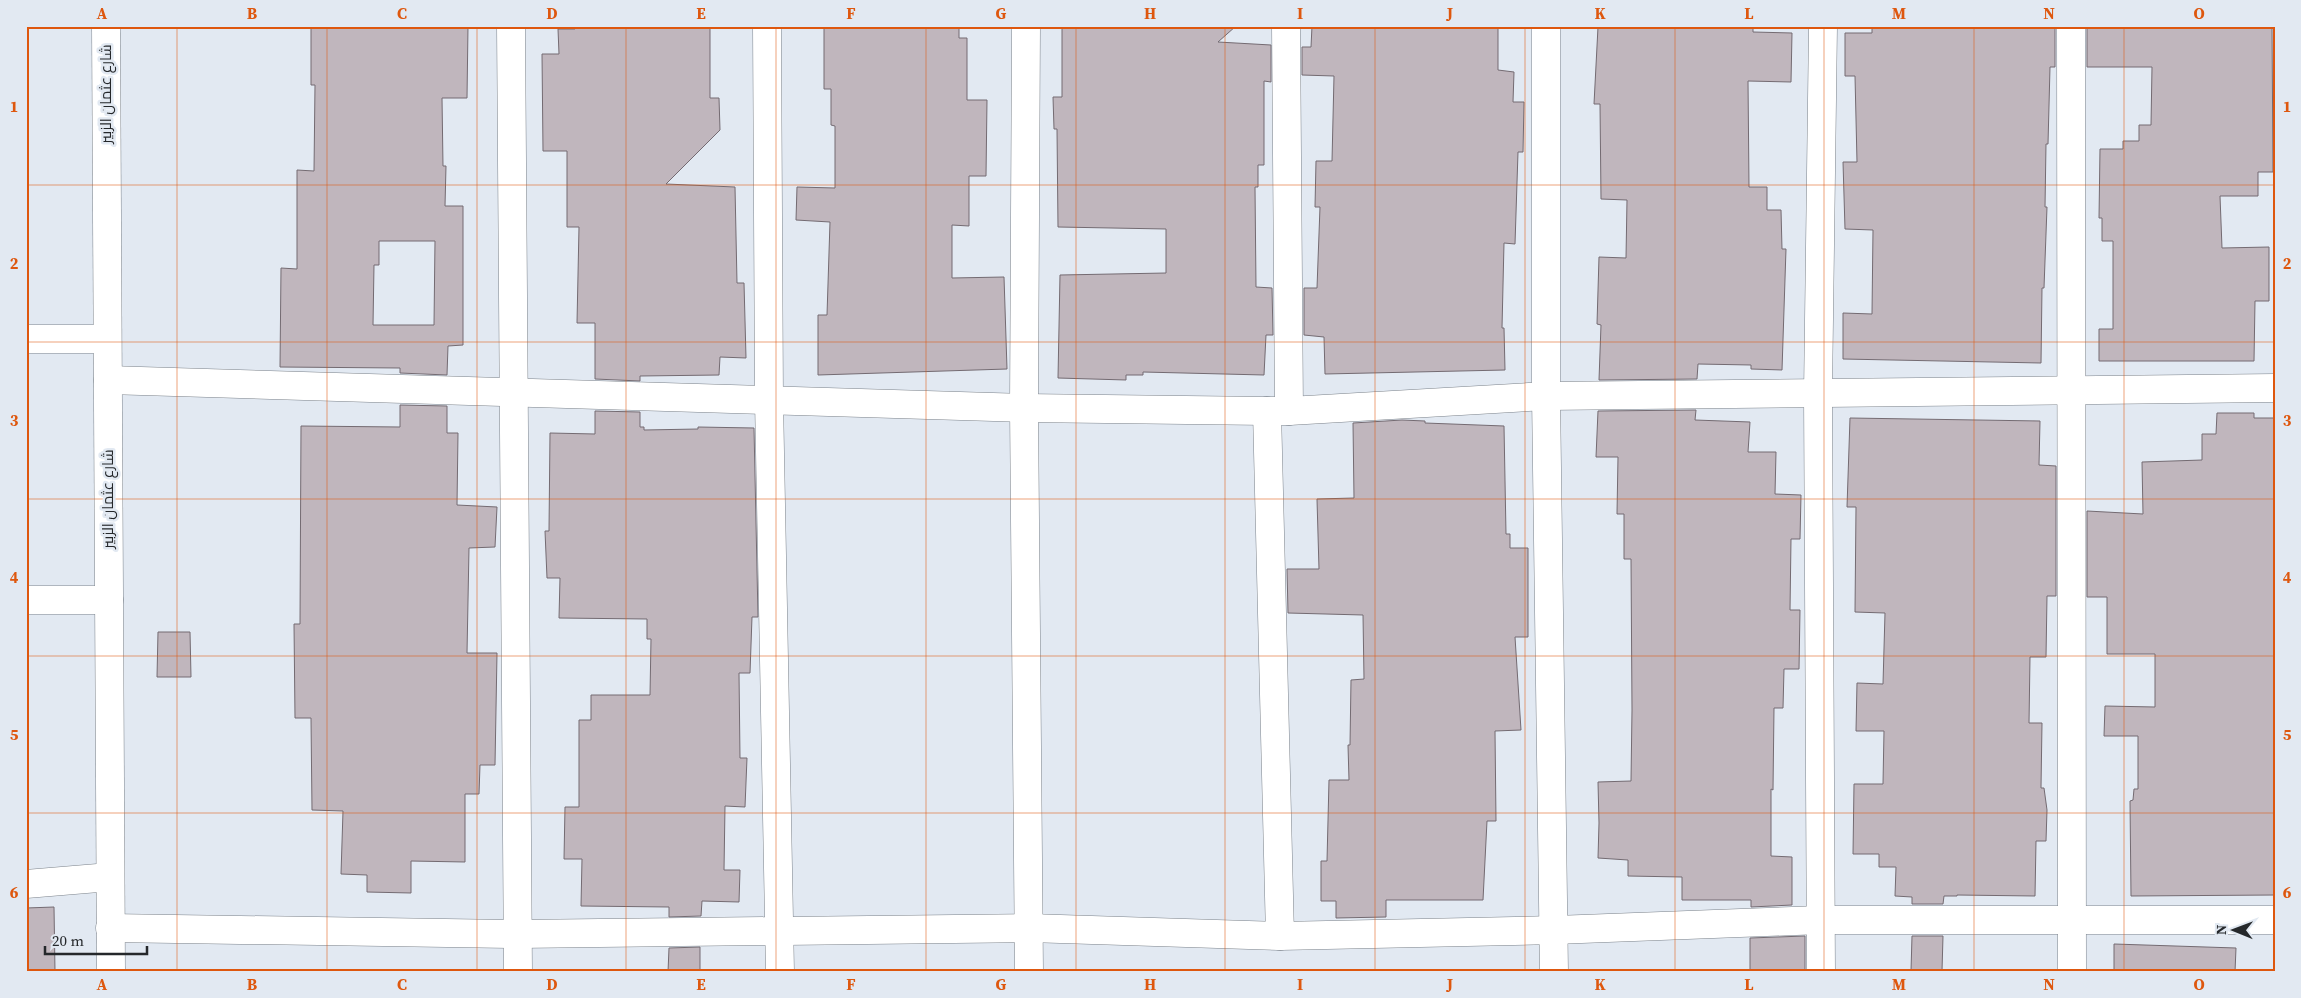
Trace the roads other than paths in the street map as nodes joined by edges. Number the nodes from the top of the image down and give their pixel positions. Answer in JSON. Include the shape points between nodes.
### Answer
{"nodes":[{"id":1,"x":106,"y":26,"type":"edge"},
{"id":2,"x":511,"y":26,"type":"edge"},
{"id":3,"x":767,"y":26,"type":"edge"},
{"id":4,"x":1026,"y":26,"type":"edge"},
{"id":5,"x":1286,"y":26,"type":"edge"},
{"id":6,"x":1546,"y":26,"type":"edge"},
{"id":7,"x":1822,"y":26,"type":"edge"},
{"id":8,"x":2071,"y":26,"type":"edge"},
{"id":9,"x":26,"y":339,"type":"edge"},
{"id":10,"x":107,"y":339,"type":"junction"},
{"id":11,"x":108,"y":380,"type":"junction"},
{"id":12,"x":2275,"y":388,"type":"edge"},
{"id":13,"x":2072,"y":390,"type":"junction"},
{"id":14,"x":512,"y":393,"type":"junction"},
{"id":15,"x":1818,"y":393,"type":"junction"},
{"id":16,"x":1546,"y":396,"type":"junction"},
{"id":17,"x":770,"y":400,"type":"junction"},
{"id":18,"x":1024,"y":408,"type":"junction"},
{"id":19,"x":1278,"y":411,"type":"junction"},
{"id":20,"x":26,"y":600,"type":"edge"},
{"id":21,"x":109,"y":600,"type":"junction"},
{"id":22,"x":110,"y":877,"type":"junction"},
{"id":23,"x":26,"y":884,"type":"edge"},
{"id":24,"x":1821,"y":920,"type":"junction"},
{"id":25,"x":2072,"y":920,"type":"junction"},
{"id":26,"x":2275,"y":920,"type":"edge"},
{"id":27,"x":110,"y":928,"type":"junction"},
{"id":28,"x":1029,"y":928,"type":"junction"},
{"id":29,"x":781,"y":930,"type":"junction"},
{"id":30,"x":1555,"y":930,"type":"junction"},
{"id":31,"x":518,"y":934,"type":"junction"},
{"id":32,"x":1280,"y":936,"type":"junction"},
{"id":33,"x":111,"y":972,"type":"edge"},
{"id":34,"x":518,"y":972,"type":"edge"},
{"id":35,"x":780,"y":972,"type":"edge"},
{"id":36,"x":1030,"y":972,"type":"edge"},
{"id":37,"x":1554,"y":972,"type":"edge"},
{"id":38,"x":1821,"y":972,"type":"edge"},
{"id":39,"x":2072,"y":972,"type":"edge"}],
"edges":[{"from":1,"to":10,"type":"street","name":"شارع عثمان الزبير"},
{"from":2,"to":14,"type":"street"},
{"from":3,"to":17,"type":"street"},
{"from":4,"to":18,"type":"street"},
{"from":5,"to":19,"type":"street"},
{"from":6,"to":16,"type":"street"},
{"from":7,"to":15,"type":"street"},
{"from":8,"to":13,"type":"street"},
{"from":9,"to":10,"type":"street"},
{"from":10,"to":11,"type":"street","name":"شارع عثمان الزبير"},
{"from":11,"to":14,"type":"street"},
{"from":11,"to":21,"type":"street","name":"شارع عثمان الزبير"},
{"from":12,"to":13,"type":"street"},
{"from":13,"to":15,"type":"street"},
{"from":13,"to":25,"type":"street"},
{"from":14,"to":17,"type":"street"},
{"from":14,"to":31,"type":"street"},
{"from":15,"to":16,"type":"street"},
{"from":15,"to":24,"type":"street"},
{"from":16,"to":19,"type":"street"},
{"from":16,"to":30,"type":"street"},
{"from":17,"to":18,"type":"street"},
{"from":17,"to":29,"type":"street"},
{"from":18,"to":19,"type":"street"},
{"from":18,"to":28,"type":"street"},
{"from":19,"to":32,"type":"street"},
{"from":20,"to":21,"type":"street"},
{"from":21,"to":22,"type":"street","name":"شارع عثمان الزبير"},
{"from":22,"to":23,"type":"street"},
{"from":22,"to":27,"type":"street","name":"شارع عثمان الزبير"},
{"from":24,"to":25,"type":"street"},
{"from":24,"to":30,"type":"street"},
{"from":24,"to":38,"type":"street"},
{"from":25,"to":26,"type":"street"},
{"from":25,"to":39,"type":"street"},
{"from":27,"to":31,"type":"street"},
{"from":27,"to":33,"type":"street","name":"شارع عثمان الزبير"},
{"from":28,"to":29,"type":"street"},
{"from":28,"to":32,"type":"street"},
{"from":28,"to":36,"type":"street"},
{"from":29,"to":31,"type":"street"},
{"from":29,"to":35,"type":"street"},
{"from":30,"to":32,"type":"street"},
{"from":30,"to":37,"type":"street"},
{"from":31,"to":34,"type":"street"}]}
